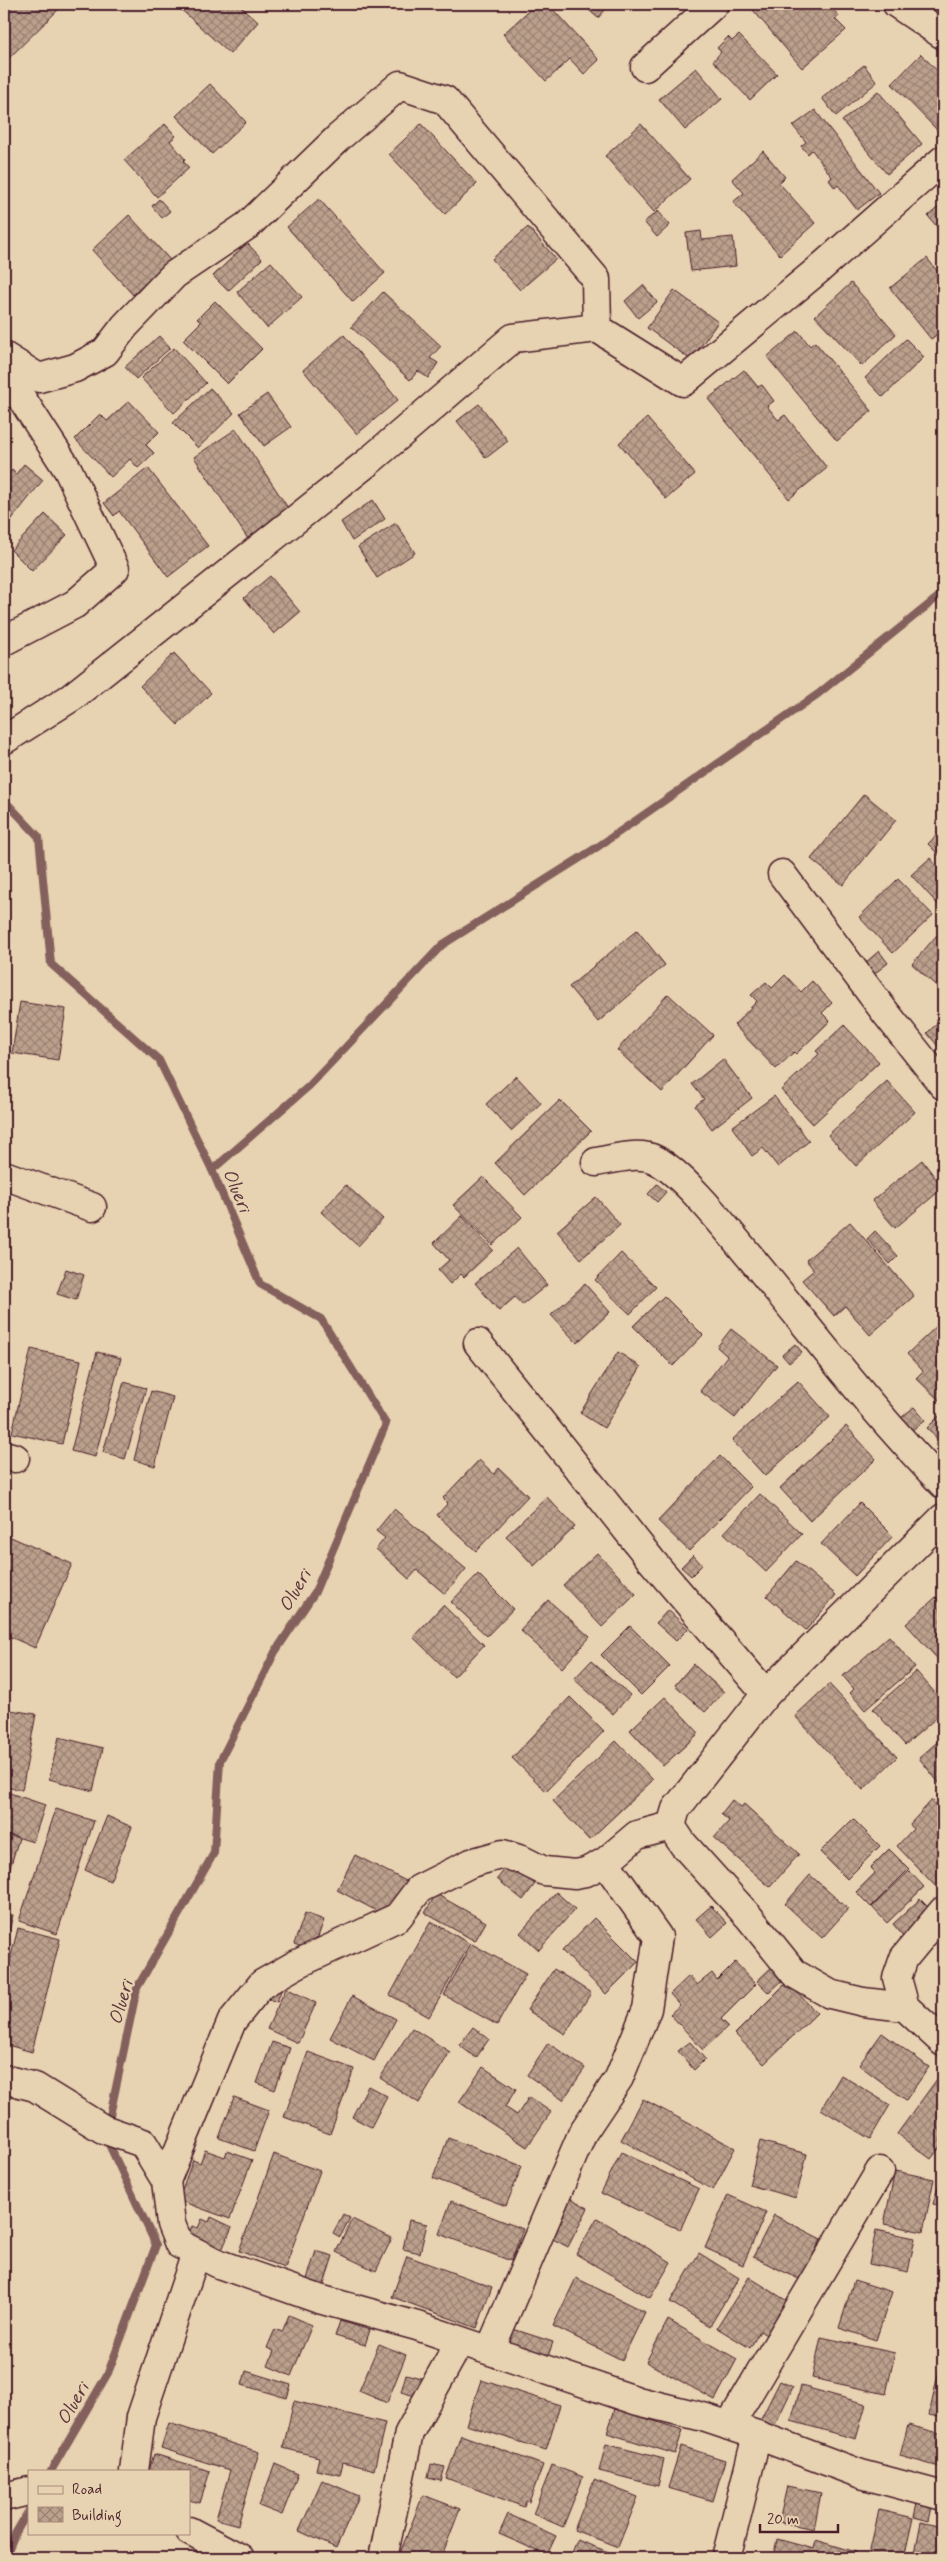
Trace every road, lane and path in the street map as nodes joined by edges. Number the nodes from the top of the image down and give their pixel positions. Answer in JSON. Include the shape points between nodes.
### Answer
{"nodes":[{"id":1,"x":714,"y":4,"type":"edge"},
{"id":2,"x":897,"y":4,"type":"edge"},
{"id":3,"x":943,"y":35,"type":"edge"},
{"id":4,"x":646,"y":67,"type":"dead end"},
{"id":5,"x":943,"y":160,"type":"edge"},
{"id":6,"x":597,"y":328,"type":"junction"},
{"id":7,"x":4,"y":356,"type":"edge"},
{"id":8,"x":4,"y":370,"type":"edge"},
{"id":9,"x":4,"y":641,"type":"edge"},
{"id":10,"x":4,"y":740,"type":"edge"},
{"id":11,"x":782,"y":874,"type":"dead end"},
{"id":12,"x":943,"y":1085,"type":"edge"},
{"id":13,"x":596,"y":1162,"type":"dead end"},
{"id":14,"x":4,"y":1175,"type":"edge"},
{"id":15,"x":92,"y":1207,"type":"dead end"},
{"id":16,"x":478,"y":1343,"type":"dead end"},
{"id":17,"x":943,"y":1484,"type":"edge"},
{"id":18,"x":943,"y":1518,"type":"edge"},
{"id":19,"x":766,"y":1694,"type":"junction"},
{"id":20,"x":671,"y":1826,"type":"junction"},
{"id":21,"x":605,"y":1862,"type":"junction"},
{"id":22,"x":943,"y":1911,"type":"edge"},
{"id":23,"x":905,"y":2008,"type":"junction"},
{"id":24,"x":943,"y":2042,"type":"edge"},
{"id":25,"x":4,"y":2080,"type":"edge"},
{"id":26,"x":880,"y":2171,"type":"dead end"},
{"id":27,"x":166,"y":2181,"type":"junction"},
{"id":28,"x":196,"y":2253,"type":"junction"},
{"id":29,"x":460,"y":2341,"type":"junction"},
{"id":30,"x":490,"y":2350,"type":"junction"},
{"id":31,"x":729,"y":2426,"type":"junction"},
{"id":32,"x":757,"y":2434,"type":"junction"},
{"id":33,"x":128,"y":2470,"type":"edge"},
{"id":34,"x":943,"y":2496,"type":"edge"},
{"id":35,"x":190,"y":2532,"type":"edge"},
{"id":36,"x":240,"y":2558,"type":"edge"},
{"id":37,"x":383,"y":2558,"type":"edge"},
{"id":38,"x":726,"y":2558,"type":"edge"}],
"edges":[{"from":1,"to":4,"type":"street"},
{"from":2,"to":3,"type":"street"},
{"from":5,"to":6,"type":"street","via":[[683,382]]},
{"from":6,"to":7,"type":"street","via":[[596,279],[445,100],[400,85],[338,138],[248,225],[174,275],[105,352],[75,368],[39,378]]},
{"from":6,"to":10,"type":"street","via":[[513,338],[368,462],[72,697]]},
{"from":8,"to":9,"type":"street","via":[[68,470],[115,569],[76,604]]},
{"from":11,"to":12,"type":"street"},
{"from":13,"to":17,"type":"street","via":[[632,1156],[655,1159],[673,1171],[731,1234],[898,1438]]},
{"from":14,"to":15,"type":"street"},
{"from":16,"to":19,"type":"street","via":[[651,1560]]},
{"from":18,"to":19,"type":"street"},
{"from":19,"to":20,"type":"street","via":[[676,1809]]},
{"from":20,"to":21,"type":"street","via":[[637,1835]]},
{"from":20,"to":23,"type":"street","via":[[795,1974],[830,1994]]},
{"from":21,"to":27,"type":"street","via":[[575,1874],[544,1871],[503,1854],[471,1862],[419,1888],[398,1918],[297,1964],[262,1984],[232,2021]]},
{"from":21,"to":30,"type":"street","via":[[658,1936],[647,2010],[618,2078],[583,2132]]},
{"from":22,"to":23,"type":"street","via":[[904,1958],[897,1978]]},
{"from":23,"to":24,"type":"street"},
{"from":25,"to":27,"type":"street","via":[[35,2087],[103,2130],[143,2143]]},
{"from":26,"to":31,"type":"street"},
{"from":27,"to":28,"type":"street","via":[[171,2224],[179,2244]]},
{"from":28,"to":29,"type":"street","via":[[318,2299]]},
{"from":28,"to":33,"type":"street","via":[[141,2417]]},
{"from":29,"to":30,"type":"street"},
{"from":29,"to":37,"type":"street","via":[[410,2433]]},
{"from":30,"to":31,"type":"street","via":[[638,2401]]},
{"from":31,"to":32,"type":"street"},
{"from":32,"to":34,"type":"street","via":[[861,2474]]},
{"from":32,"to":38,"type":"street"},
{"from":35,"to":36,"type":"street"}]}
